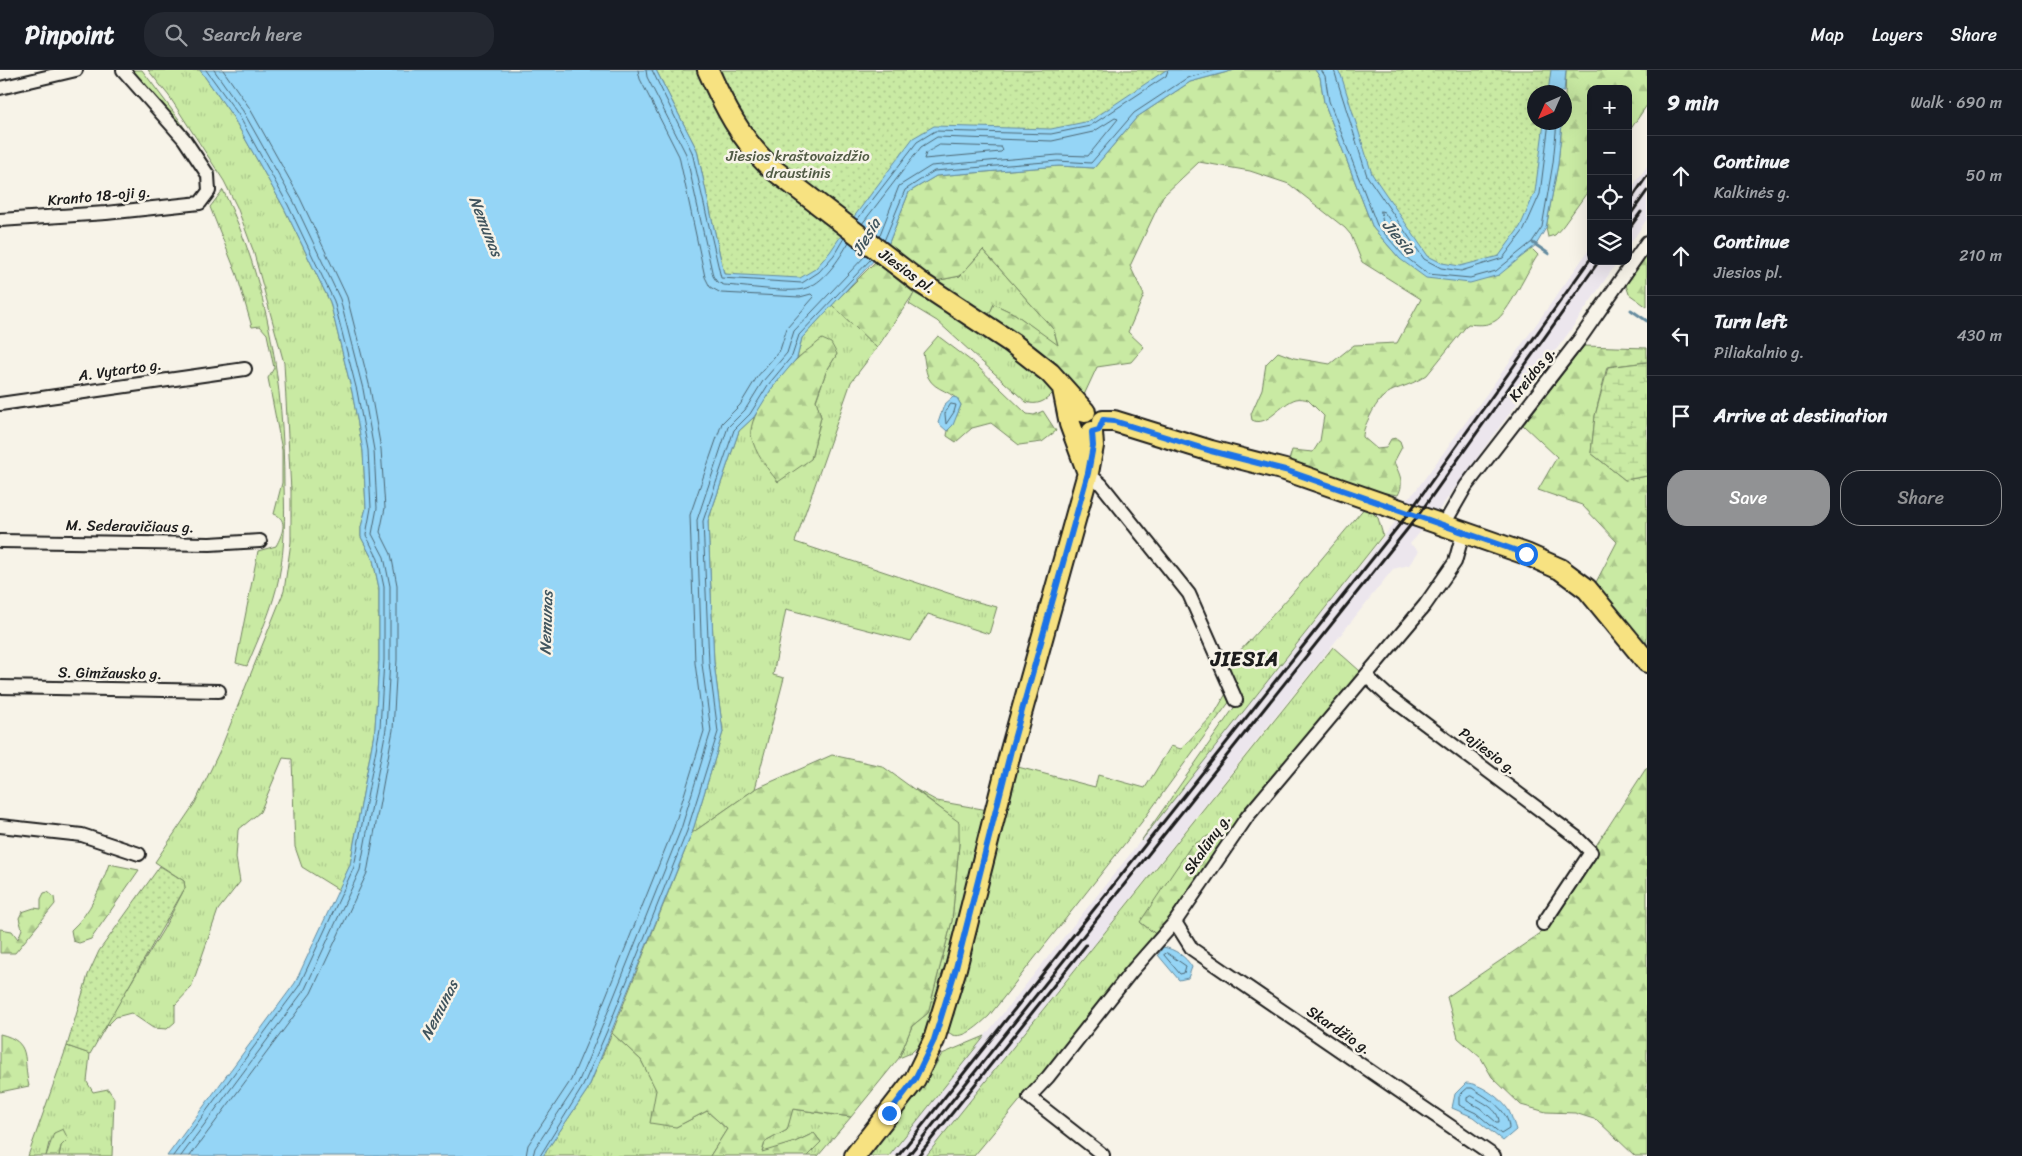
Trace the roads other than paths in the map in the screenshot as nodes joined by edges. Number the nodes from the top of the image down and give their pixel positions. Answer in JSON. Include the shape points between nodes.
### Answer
{"nodes":[{"id":1,"x":76,"y":70,"type":"edge"},
{"id":2,"x":123,"y":70,"type":"edge"},
{"id":3,"x":708,"y":70,"type":"edge"},
{"id":4,"x":0,"y":88,"type":"edge"},
{"id":5,"x":0,"y":220,"type":"edge"},
{"id":6,"x":1647,"y":242,"type":"edge"},
{"id":7,"x":245,"y":369,"type":"dead end"},
{"id":8,"x":1063,"y":389,"type":"junction"},
{"id":9,"x":0,"y":404,"type":"edge"},
{"id":10,"x":1093,"y":422,"type":"junction"},
{"id":11,"x":1088,"y":473,"type":"junction"},
{"id":12,"x":1443,"y":526,"type":"junction"},
{"id":13,"x":1463,"y":533,"type":"junction"},
{"id":14,"x":0,"y":541,"type":"edge"},
{"id":15,"x":260,"y":541,"type":"dead end"},
{"id":16,"x":1647,"y":662,"type":"edge"},
{"id":17,"x":1366,"y":676,"type":"junction"},
{"id":18,"x":0,"y":687,"type":"edge"},
{"id":19,"x":219,"y":691,"type":"dead end"},
{"id":20,"x":1236,"y":700,"type":"dead end"},
{"id":21,"x":0,"y":826,"type":"edge"},
{"id":22,"x":139,"y":854,"type":"dead end"},
{"id":23,"x":1175,"y":922,"type":"junction"},
{"id":24,"x":1543,"y":924,"type":"dead end"},
{"id":25,"x":1103,"y":1155,"type":"edge"},
{"id":26,"x":855,"y":1156,"type":"edge"},
{"id":27,"x":1494,"y":1156,"type":"edge"}],
"edges":[{"from":1,"to":4,"type":"street"},
{"from":2,"to":5,"type":"street","name":"Kranto 18-oji g.","via":[[184,139],[208,175],[210,191],[200,203]]},
{"from":3,"to":8,"type":"main road","name":"Jiesios pl.","via":[[739,131],[770,167],[921,283],[1012,343],[1050,373]]},
{"from":6,"to":12,"type":"street","name":"Kreidos g.","via":[[1579,340],[1466,486]]},
{"from":7,"to":9,"type":"street","name":"A. Vytarto g."},
{"from":8,"to":10,"type":"main road","name":"Jiesios pl."},
{"from":8,"to":11,"type":"main road","via":[[1070,424]]},
{"from":10,"to":11,"type":"main road"},
{"from":10,"to":12,"type":"main road","via":[[1114,421],[1285,470]]},
{"from":11,"to":20,"type":"street","via":[[1107,491],[1189,594]]},
{"from":11,"to":26,"type":"main road","via":[[934,1040],[915,1079]]},
{"from":12,"to":13,"type":"main road"},
{"from":13,"to":16,"type":"main road","via":[[1560,569],[1587,589]]},
{"from":13,"to":17,"type":"street","name":"Skalūnų g.","via":[[1455,562],[1444,579]]},
{"from":14,"to":15,"type":"street","name":"M. Sederavičiaus g.","via":[[210,544]]},
{"from":17,"to":23,"type":"street","name":"Skalūnų g.","via":[[1247,816]]},
{"from":17,"to":24,"type":"street","name":"Pajiesio g.","via":[[1576,837],[1590,852]]},
{"from":18,"to":19,"type":"street","name":"S. Gimžausko g."},
{"from":21,"to":22,"type":"street","via":[[82,835]]},
{"from":23,"to":25,"type":"street","name":"Skalūnų g.","via":[[1029,1098]]},
{"from":23,"to":27,"type":"street","name":"Skardžio g.","via":[[1192,949]]}]}
